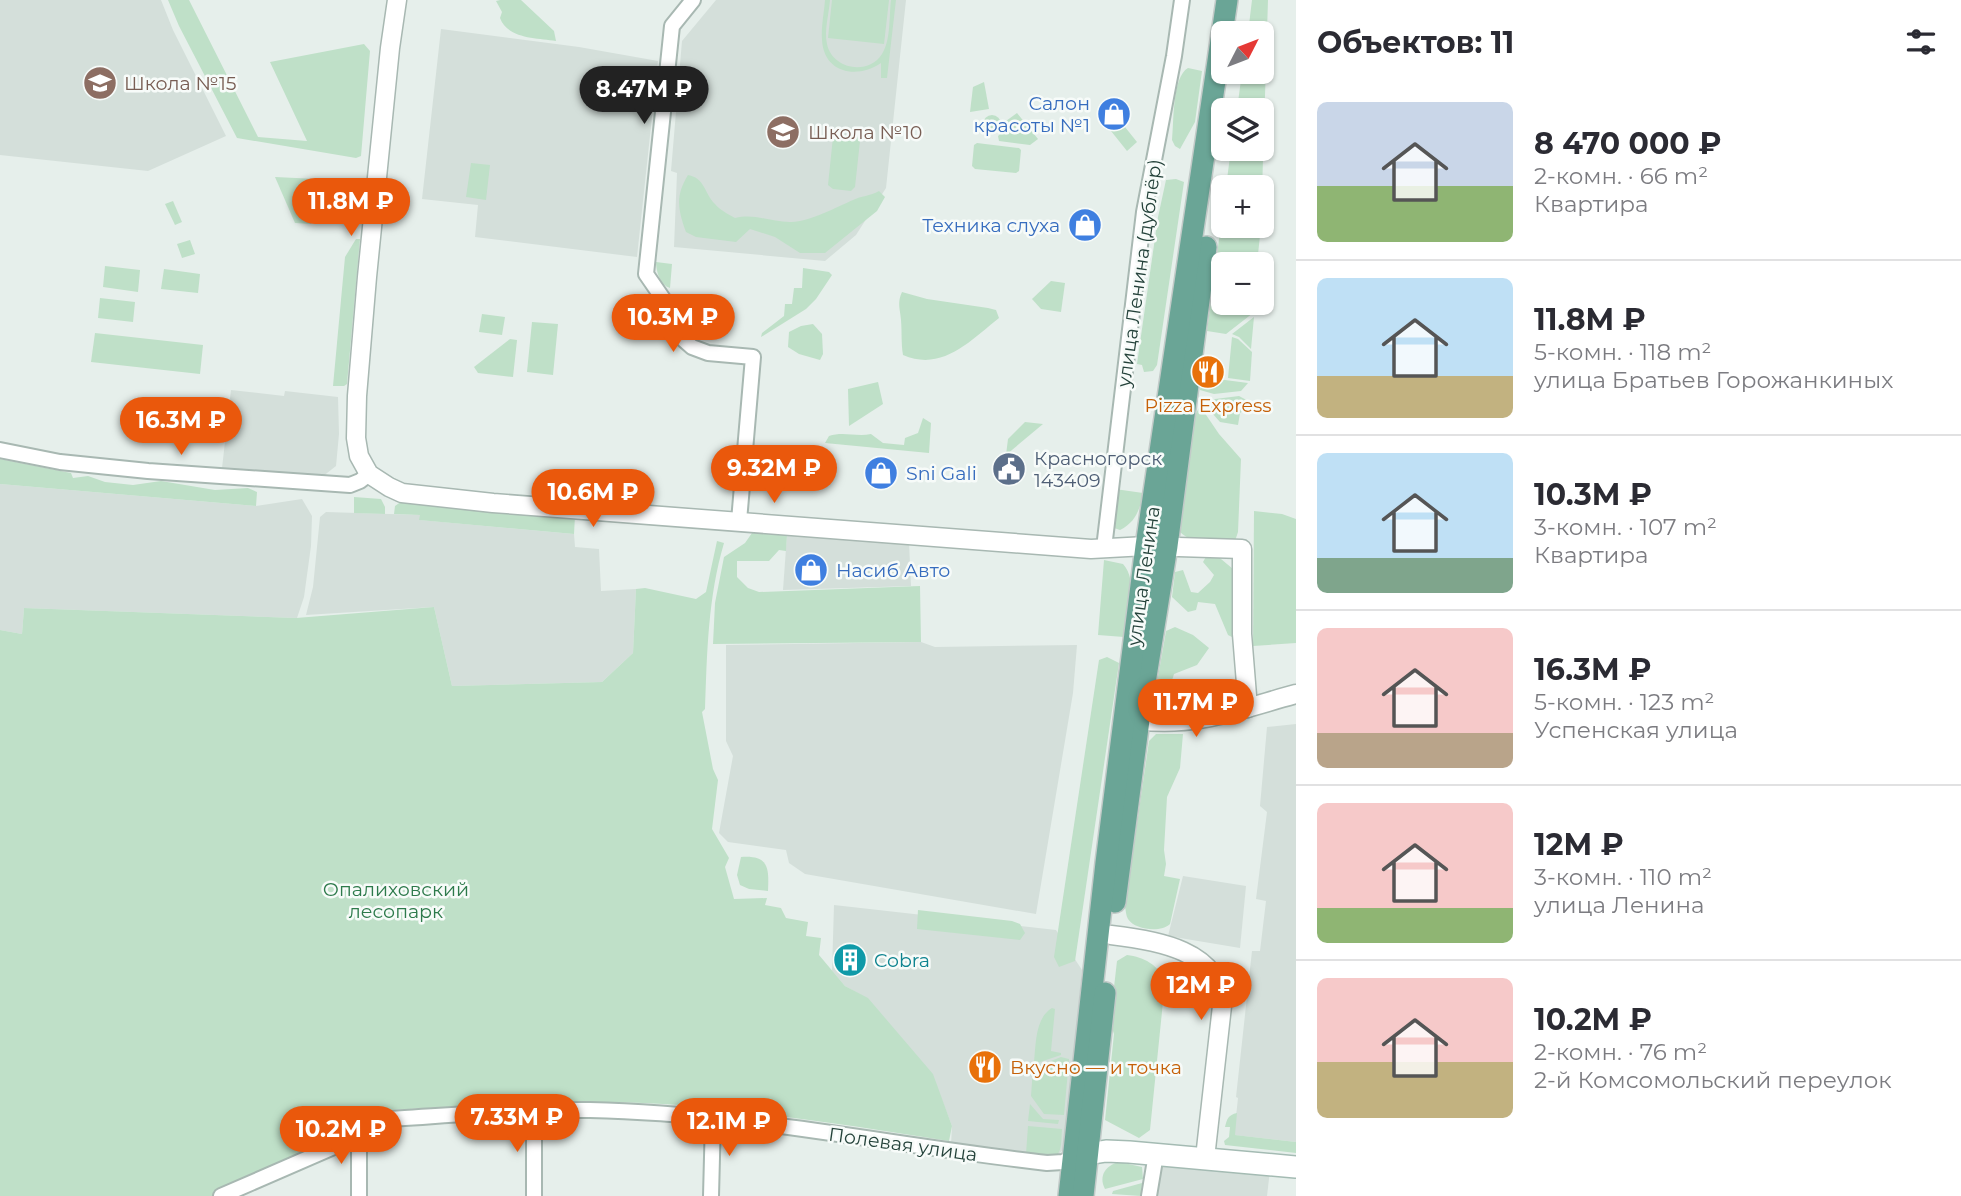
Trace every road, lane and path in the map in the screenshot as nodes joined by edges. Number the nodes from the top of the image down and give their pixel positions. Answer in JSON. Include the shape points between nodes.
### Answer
{"nodes":[{"id":1,"x":397,"y":0,"type":"edge"},
{"id":2,"x":693,"y":0,"type":"edge"},
{"id":3,"x":1182,"y":0,"type":"edge"},
{"id":4,"x":1227,"y":0,"type":"edge"},
{"id":5,"x":1241,"y":0,"type":"edge"},
{"id":6,"x":1238,"y":21,"type":"edge"},
{"id":7,"x":1218,"y":161,"type":"edge"},
{"id":8,"x":0,"y":450,"type":"edge"},
{"id":9,"x":369,"y":474,"type":"junction"},
{"id":10,"x":739,"y":521,"type":"junction"},
{"id":11,"x":1156,"y":546,"type":"junction"},
{"id":12,"x":1104,"y":548,"type":"junction"},
{"id":13,"x":1296,"y":694,"type":"edge"},
{"id":14,"x":1248,"y":708,"type":"junction"},
{"id":15,"x":1139,"y":720,"type":"junction"},
{"id":16,"x":1111,"y":935,"type":"junction"},
{"id":17,"x":534,"y":1111,"type":"junction"},
{"id":18,"x":713,"y":1118,"type":"junction"},
{"id":19,"x":359,"y":1136,"type":"junction"},
{"id":20,"x":1082,"y":1154,"type":"junction"},
{"id":21,"x":1156,"y":1154,"type":"junction"},
{"id":22,"x":1205,"y":1158,"type":"junction"},
{"id":23,"x":1296,"y":1167,"type":"edge"},
{"id":24,"x":221,"y":1196,"type":"edge"},
{"id":25,"x":359,"y":1196,"type":"edge"},
{"id":26,"x":534,"y":1196,"type":"edge"},
{"id":27,"x":711,"y":1196,"type":"edge"},
{"id":28,"x":1069,"y":1196,"type":"edge"},
{"id":29,"x":1083,"y":1196,"type":"edge"},
{"id":30,"x":1149,"y":1196,"type":"edge"}],
"edges":[{"from":1,"to":9,"type":"street","via":[[357,396],[356,438]]},
{"from":2,"to":10,"type":"street","via":[[672,26],[646,274],[692,347],[753,357]]},
{"from":3,"to":12,"type":"street","name":"улица Ленина (дублёр)","via":[[1144,212]]},
{"from":4,"to":11,"type":"main road","name":"улица Ленина"},
{"from":5,"to":6,"type":"main road"},
{"from":7,"to":11,"type":"main road","name":"улица Ленина","via":[[1184,399]]},
{"from":8,"to":9,"type":"street","via":[[60,462],[215,478],[350,485]]},
{"from":9,"to":10,"type":"street","via":[[412,495]]},
{"from":10,"to":12,"type":"street"},
{"from":11,"to":12,"type":"street"},
{"from":11,"to":14,"type":"street","via":[[1242,549]]},
{"from":11,"to":15,"type":"main road","name":"улица Ленина"},
{"from":11,"to":20,"type":"main road","name":"улица Ленина","via":[[1106,863],[1076,1119]]},
{"from":13,"to":14,"type":"street"},
{"from":14,"to":15,"type":"street","via":[[1190,721]]},
{"from":15,"to":16,"type":"main road","name":"улица Ленина"},
{"from":16,"to":20,"type":"main road","name":"улица Ленина"},
{"from":16,"to":22,"type":"street","via":[[1189,955],[1209,968],[1220,986],[1222,1006]]},
{"from":17,"to":18,"type":"street","name":"Полевая улица"},
{"from":17,"to":19,"type":"street","name":"Полевая улица","via":[[373,1121]]},
{"from":17,"to":26,"type":"street"},
{"from":18,"to":20,"type":"street","name":"Полевая улица","via":[[1047,1163]]},
{"from":18,"to":27,"type":"street"},
{"from":19,"to":24,"type":"street","name":"Полевая улица"},
{"from":19,"to":25,"type":"street"},
{"from":20,"to":21,"type":"main road"},
{"from":20,"to":28,"type":"main road","name":"улица Ленина"},
{"from":20,"to":29,"type":"main road","name":"улица Ленина"},
{"from":21,"to":22,"type":"main road"},
{"from":21,"to":30,"type":"street"},
{"from":22,"to":23,"type":"main road"}]}
